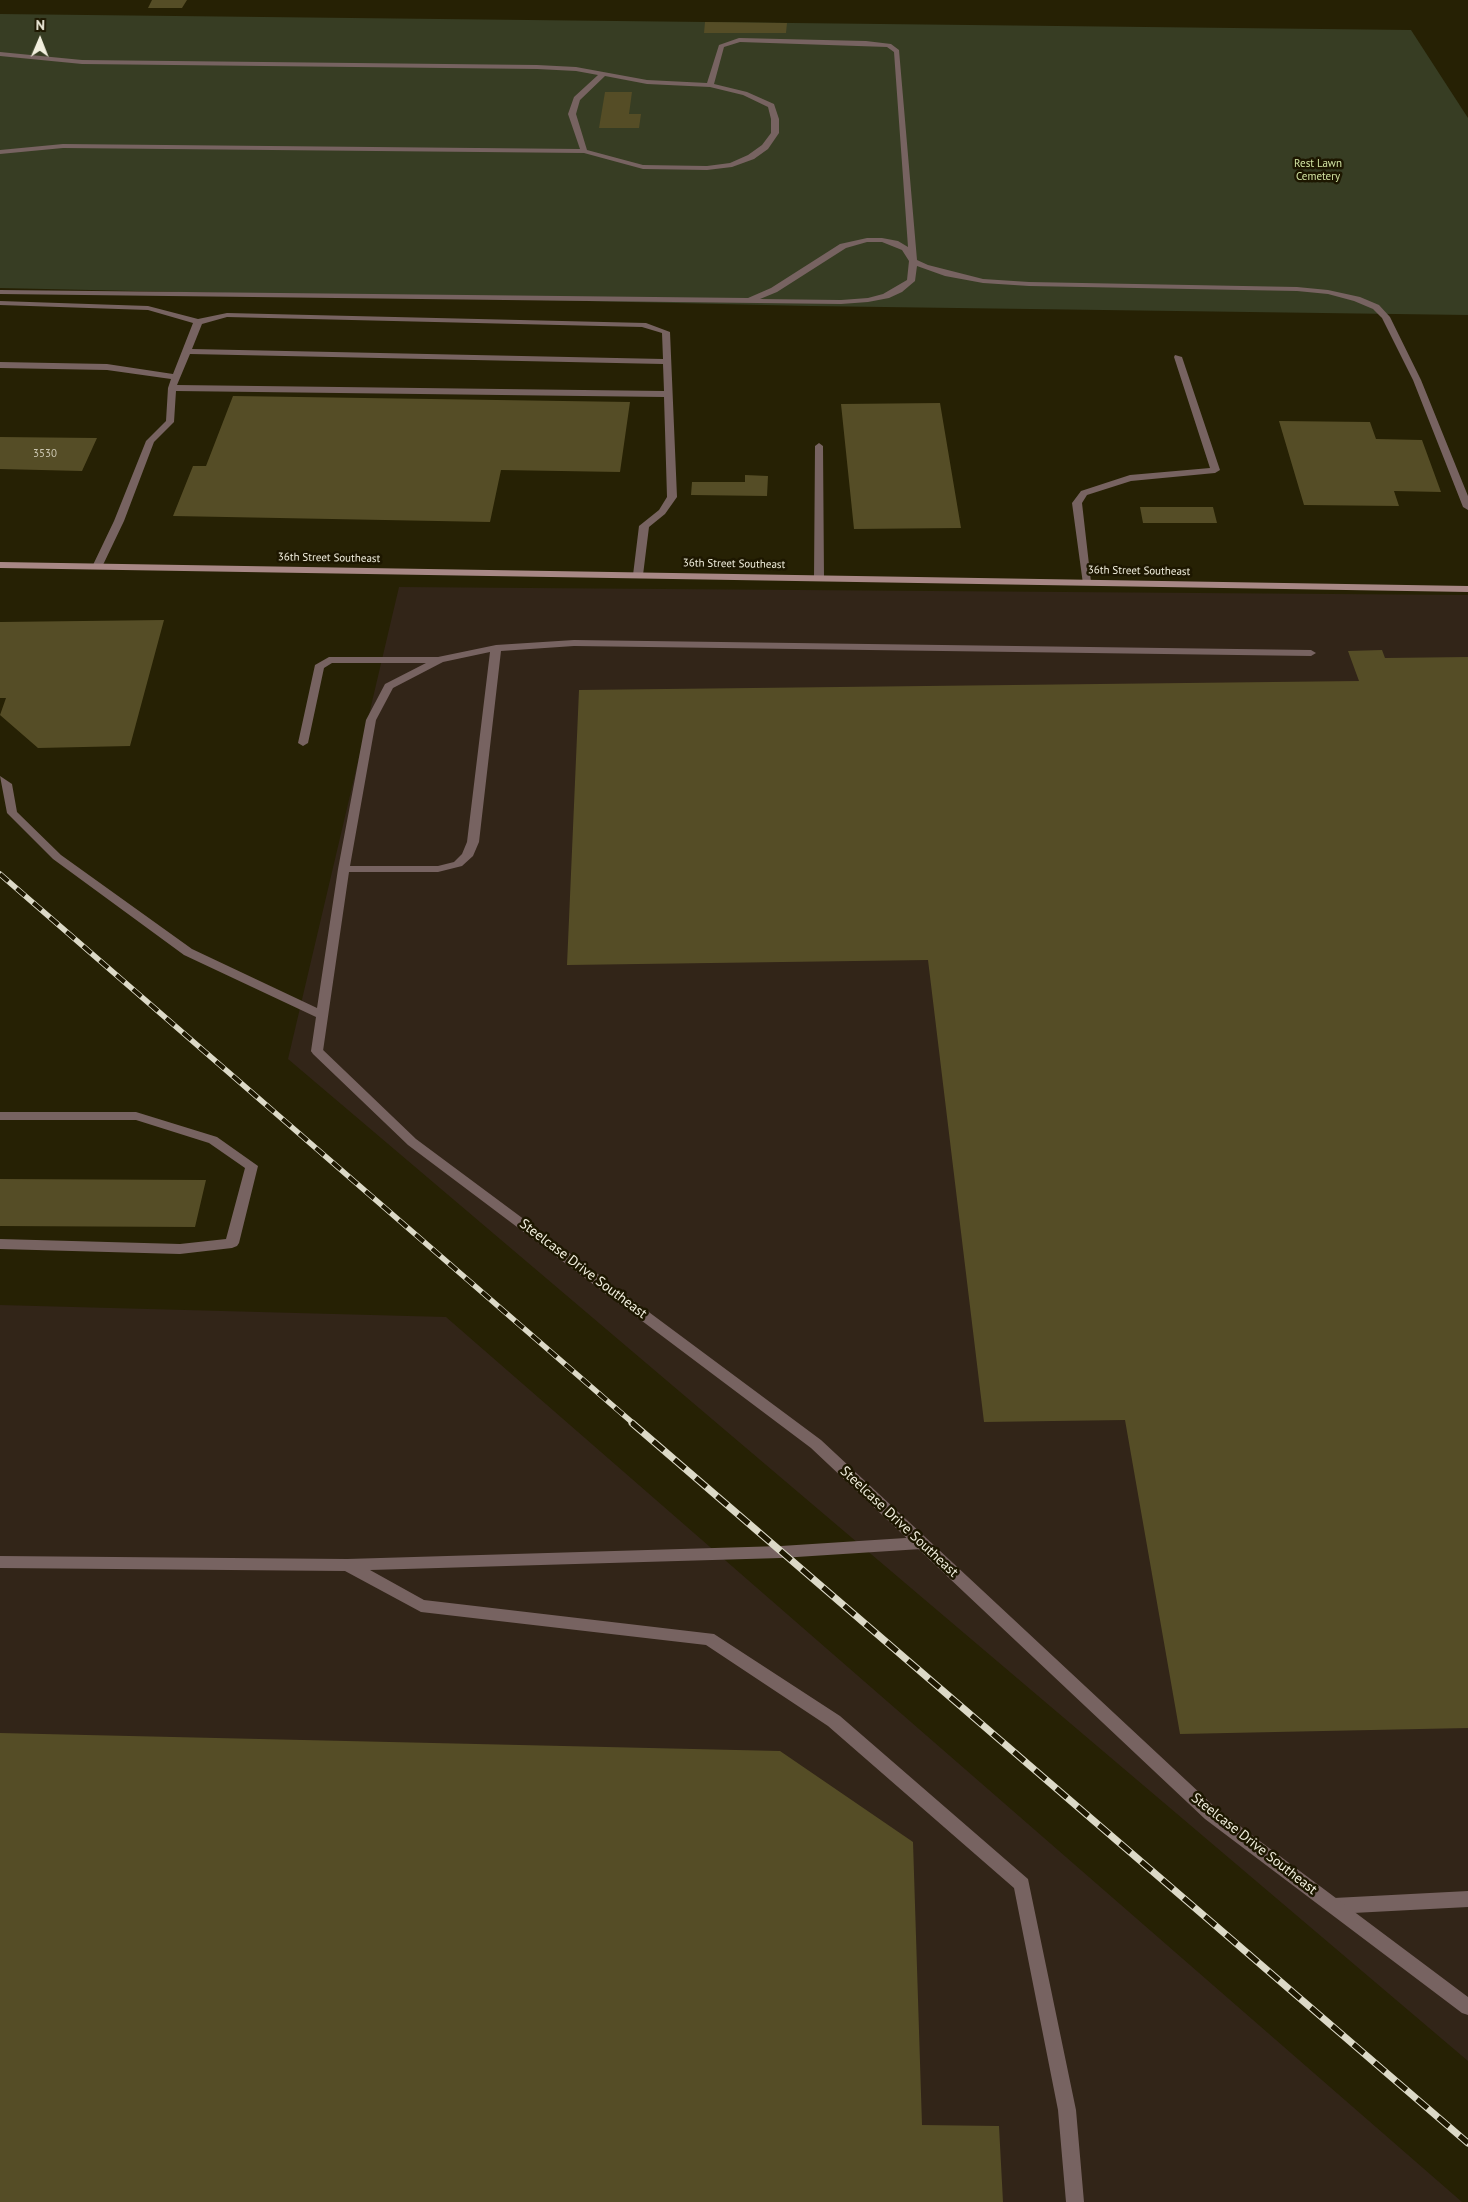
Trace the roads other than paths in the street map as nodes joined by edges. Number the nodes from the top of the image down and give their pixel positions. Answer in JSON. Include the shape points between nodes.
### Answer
{"nodes":[{"id":1,"x":0,"y":54,"type":"edge"},
{"id":2,"x":603,"y":75,"type":"junction"},
{"id":3,"x":710,"y":85,"type":"junction"},
{"id":4,"x":584,"y":151,"type":"junction"},
{"id":5,"x":0,"y":152,"type":"edge"},
{"id":6,"x":913,"y":261,"type":"junction"},
{"id":7,"x":0,"y":292,"type":"edge"},
{"id":8,"x":743,"y":301,"type":"junction"},
{"id":9,"x":0,"y":303,"type":"edge"},
{"id":10,"x":198,"y":322,"type":"junction"},
{"id":11,"x":186,"y":351,"type":"junction"},
{"id":12,"x":1178,"y":357,"type":"dead end"},
{"id":13,"x":667,"y":362,"type":"junction"},
{"id":14,"x":0,"y":365,"type":"edge"},
{"id":15,"x":176,"y":377,"type":"junction"},
{"id":16,"x":172,"y":388,"type":"junction"},
{"id":17,"x":667,"y":394,"type":"junction"},
{"id":18,"x":819,"y":446,"type":"dead end"},
{"id":19,"x":1468,"y":507,"type":"edge"},
{"id":20,"x":0,"y":565,"type":"edge"},
{"id":21,"x":97,"y":567,"type":"junction"},
{"id":22,"x":638,"y":575,"type":"junction"},
{"id":23,"x":820,"y":578,"type":"junction"},
{"id":24,"x":1086,"y":582,"type":"junction"},
{"id":25,"x":1468,"y":589,"type":"edge"},
{"id":26,"x":496,"y":648,"type":"junction"},
{"id":27,"x":1311,"y":653,"type":"dead end"},
{"id":28,"x":440,"y":660,"type":"junction"},
{"id":29,"x":304,"y":743,"type":"dead end"},
{"id":30,"x":0,"y":779,"type":"edge"},
{"id":31,"x":344,"y":869,"type":"junction"},
{"id":32,"x":322,"y":1015,"type":"junction"},
{"id":33,"x":0,"y":1116,"type":"edge"},
{"id":34,"x":0,"y":1244,"type":"edge"},
{"id":35,"x":921,"y":1543,"type":"junction"},
{"id":36,"x":0,"y":1562,"type":"edge"},
{"id":37,"x":347,"y":1565,"type":"junction"},
{"id":38,"x":1468,"y":1899,"type":"edge"},
{"id":39,"x":1334,"y":1906,"type":"junction"},
{"id":40,"x":1468,"y":2007,"type":"edge"},
{"id":41,"x":1075,"y":2202,"type":"edge"}],
"edges":[{"from":1,"to":2,"type":"street","via":[[82,62],[537,67],[576,69]]},
{"from":2,"to":3,"type":"street","via":[[647,82]]},
{"from":2,"to":4,"type":"street","via":[[577,99],[572,114]]},
{"from":3,"to":4,"type":"street","via":[[744,93],[771,106],[775,134],[765,147],[732,165],[676,169],[643,167]]},
{"from":3,"to":6,"type":"street","via":[[721,46],[739,40],[889,45],[897,52]]},
{"from":4,"to":5,"type":"street","via":[[63,146]]},
{"from":6,"to":8,"type":"street","via":[[910,281],[899,290],[868,300]]},
{"from":6,"to":8,"type":"street","via":[[905,248],[895,243],[882,240],[855,242],[774,290]]},
{"from":6,"to":19,"type":"street","via":[[948,274],[983,281],[1297,289],[1328,292],[1376,307],[1386,317],[1417,380]]},
{"from":7,"to":8,"type":"street"},
{"from":9,"to":10,"type":"street","via":[[148,308]]},
{"from":10,"to":11,"type":"street"},
{"from":10,"to":13,"type":"street","via":[[227,315],[643,325],[666,332]]},
{"from":11,"to":13,"type":"street"},
{"from":11,"to":15,"type":"street"},
{"from":12,"to":24,"type":"street","via":[[1215,470],[1130,478],[1084,493],[1077,502]]},
{"from":13,"to":17,"type":"street"},
{"from":14,"to":15,"type":"street","via":[[107,367]]},
{"from":15,"to":16,"type":"street"},
{"from":16,"to":17,"type":"street"},
{"from":16,"to":21,"type":"street","via":[[170,422],[150,441]]},
{"from":17,"to":22,"type":"street","via":[[672,497],[662,512],[644,526]]},
{"from":18,"to":23,"type":"street"},
{"from":20,"to":21,"type":"street","name":"36th Street Southeast"},
{"from":21,"to":22,"type":"street","name":"36th Street Southeast"},
{"from":22,"to":23,"type":"street","name":"36th Street Southeast"},
{"from":23,"to":24,"type":"street","name":"36th Street Southeast"},
{"from":24,"to":25,"type":"street","name":"36th Street Southeast"},
{"from":26,"to":27,"type":"street","via":[[574,643]]},
{"from":26,"to":28,"type":"street"},
{"from":26,"to":31,"type":"street","via":[[473,842],[467,856],[458,864],[438,869]]},
{"from":28,"to":29,"type":"street","via":[[329,660],[319,667]]},
{"from":28,"to":31,"type":"street","via":[[390,686],[371,720]]},
{"from":30,"to":32,"type":"street","via":[[6,784],[12,813],[64,862],[188,952]]},
{"from":31,"to":32,"type":"street"},
{"from":32,"to":35,"type":"street","name":"Steelcase Drive Southeast","via":[[317,1051],[412,1142],[816,1444]]},
{"from":33,"to":34,"type":"street","via":[[136,1116],[213,1140],[252,1166],[232,1243],[180,1249]]},
{"from":35,"to":37,"type":"street","via":[[781,1552]]},
{"from":35,"to":39,"type":"street","name":"Steelcase Drive Southeast","via":[[1211,1814]]},
{"from":36,"to":37,"type":"street"},
{"from":37,"to":41,"type":"street","via":[[421,1606],[709,1639],[834,1721],[1022,1884],[1067,2110]]},
{"from":38,"to":39,"type":"street"},
{"from":39,"to":40,"type":"street","name":"Steelcase Drive Southeast"}]}
